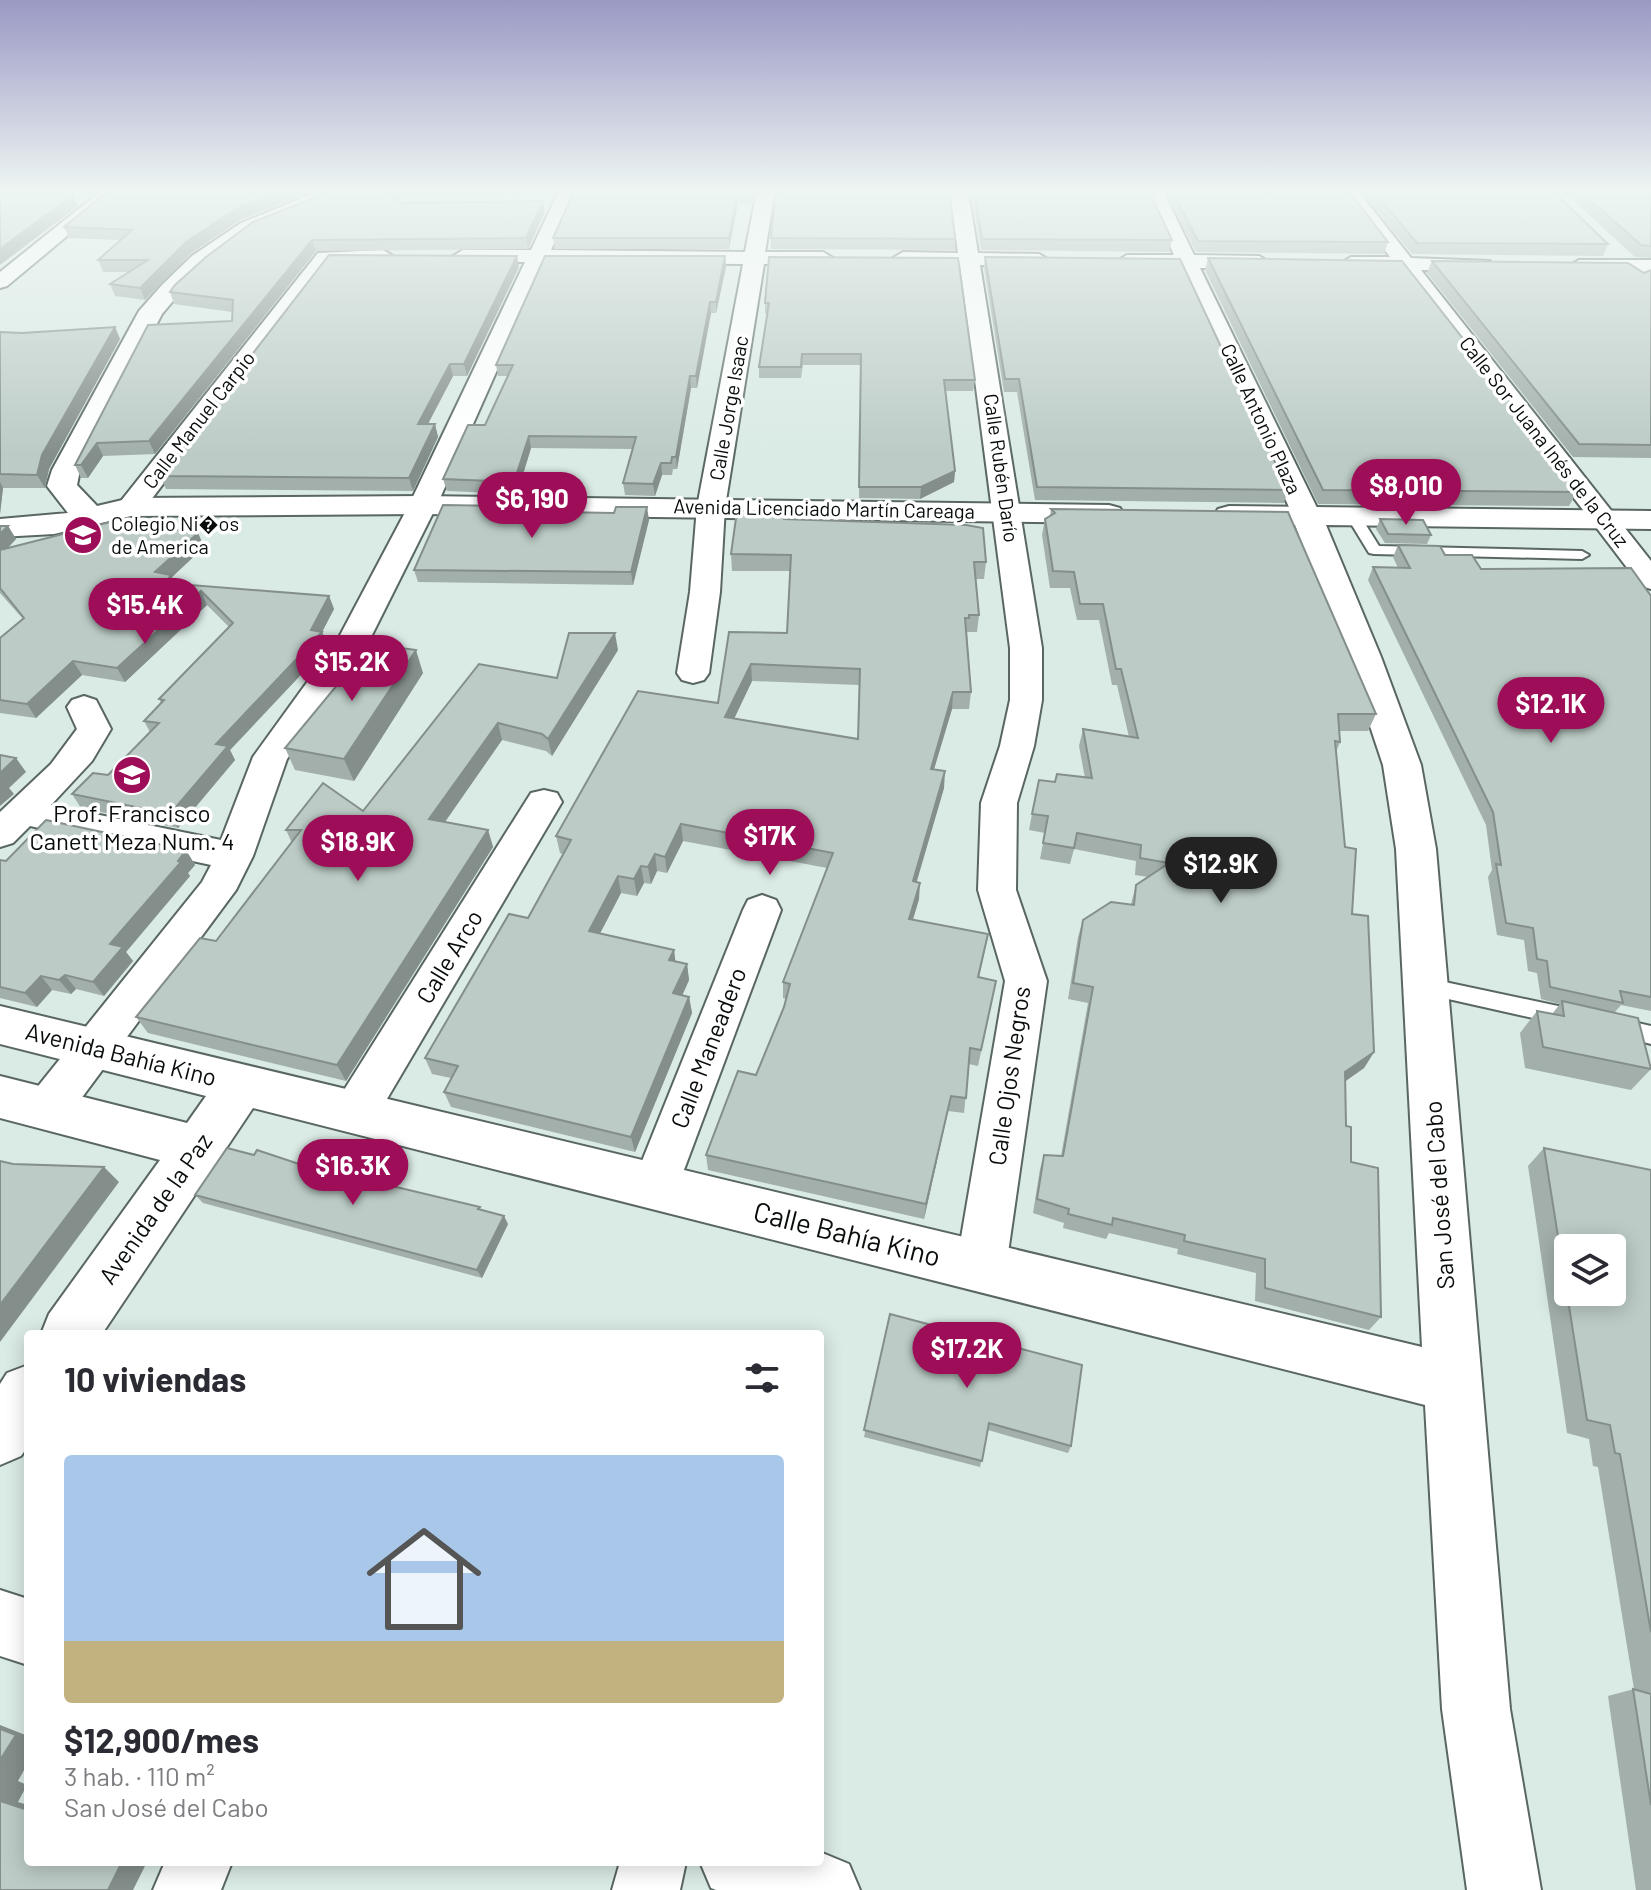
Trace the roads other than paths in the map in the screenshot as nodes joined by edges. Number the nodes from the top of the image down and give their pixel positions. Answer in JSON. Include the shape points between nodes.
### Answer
{"nodes":[{"id":1,"x":182,"y":279,"type":"edge"},
{"id":2,"x":308,"y":279,"type":"edge"},
{"id":3,"x":527,"y":279,"type":"edge"},
{"id":4,"x":752,"y":279,"type":"edge"},
{"id":5,"x":972,"y":279,"type":"edge"},
{"id":6,"x":1194,"y":279,"type":"edge"},
{"id":7,"x":1417,"y":279,"type":"edge"},
{"id":8,"x":423,"y":505,"type":"junction"},
{"id":9,"x":131,"y":507,"type":"junction"},
{"id":10,"x":711,"y":507,"type":"junction"},
{"id":11,"x":1007,"y":512,"type":"junction"},
{"id":12,"x":1143,"y":514,"type":"edge"},
{"id":13,"x":1202,"y":515,"type":"edge"},
{"id":14,"x":1307,"y":516,"type":"junction"},
{"id":15,"x":1354,"y":517,"type":"junction"},
{"id":16,"x":93,"y":518,"type":"junction"},
{"id":17,"x":1605,"y":519,"type":"junction"},
{"id":18,"x":1651,"y":520,"type":"edge"},
{"id":19,"x":0,"y":528,"type":"edge"},
{"id":20,"x":1582,"y":555,"type":"dead end"},
{"id":21,"x":1651,"y":580,"type":"edge"},
{"id":22,"x":693,"y":673,"type":"dead end"},
{"id":23,"x":84,"y":707,"type":"dead end"},
{"id":24,"x":1017,"y":746,"type":"joint"},
{"id":25,"x":544,"y":802,"type":"dead end"},
{"id":26,"x":11,"y":823,"type":"edge"},
{"id":27,"x":234,"y":856,"type":"junction"},
{"id":28,"x":762,"y":910,"type":"dead end"},
{"id":29,"x":1426,"y":986,"type":"junction"},
{"id":30,"x":0,"y":1025,"type":"edge"},
{"id":31,"x":1648,"y":1039,"type":"edge"},
{"id":32,"x":96,"y":1048,"type":"junction"},
{"id":33,"x":242,"y":1084,"type":"junction"},
{"id":34,"x":0,"y":1097,"type":"edge"},
{"id":35,"x":47,"y":1109,"type":"junction"},
{"id":36,"x":355,"y":1112,"type":"junction"},
{"id":37,"x":198,"y":1148,"type":"junction"},
{"id":38,"x":655,"y":1186,"type":"junction"},
{"id":39,"x":981,"y":1267,"type":"junction"},
{"id":40,"x":72,"y":1330,"type":"edge"},
{"id":41,"x":1452,"y":1383,"type":"junction"},
{"id":42,"x":24,"y":1400,"type":"edge"},
{"id":43,"x":0,"y":1435,"type":"edge"},
{"id":44,"x":0,"y":1623,"type":"edge"},
{"id":45,"x":24,"y":1631,"type":"edge"},
{"id":46,"x":197,"y":1866,"type":"edge"},
{"id":47,"x":652,"y":1866,"type":"edge"},
{"id":48,"x":749,"y":1866,"type":"edge"},
{"id":49,"x":187,"y":1890,"type":"edge"},
{"id":50,"x":646,"y":1890,"type":"edge"},
{"id":51,"x":823,"y":1890,"type":"edge"},
{"id":52,"x":1504,"y":1890,"type":"edge"}],
"edges":[{"from":1,"to":16,"type":"street","via":[[151,311],[66,470],[62,486]]},
{"from":2,"to":9,"type":"street","name":"Calle Manuel Carpio"},
{"from":3,"to":8,"type":"street"},
{"from":4,"to":10,"type":"street","name":"Calle Jorge Isaac"},
{"from":5,"to":11,"type":"street","name":"Calle Rubén Darío"},
{"from":6,"to":14,"type":"street","name":"Calle Antonio Plaza"},
{"from":7,"to":17,"type":"street","name":"Calle Sor Juana Inés de la Cruz"},
{"from":8,"to":9,"type":"street","name":"Avenida Licenciado Martín Careaga"},
{"from":8,"to":10,"type":"street","name":"Avenida Licenciado Martín Careaga"},
{"from":8,"to":27,"type":"street","via":[[352,643],[270,757]]},
{"from":9,"to":16,"type":"street","name":"Avenida Licenciado Martín Careaga"},
{"from":10,"to":11,"type":"street","name":"Avenida Licenciado Martín Careaga"},
{"from":10,"to":22,"type":"street","name":"Calle Jorge Isaac"},
{"from":11,"to":12,"type":"street","name":"Avenida Licenciado Martín Careaga"},
{"from":11,"to":24,"type":"street","name":"Calle Rubén Darío","via":[[1026,648],[1026,700]]},
{"from":13,"to":14,"type":"street"},
{"from":14,"to":15,"type":"street"},
{"from":14,"to":29,"type":"street","name":"San José del Cabo","via":[[1402,765],[1416,849]]},
{"from":15,"to":17,"type":"street"},
{"from":15,"to":20,"type":"lane","via":[[1374,550]]},
{"from":16,"to":19,"type":"street","name":"Avenida Licenciado Martín Careaga"},
{"from":17,"to":18,"type":"street"},
{"from":17,"to":21,"type":"street","name":"Calle Sor Juana Inés de la Cruz"},
{"from":23,"to":26,"type":"street","via":[[94,729],[87,741]]},
{"from":24,"to":39,"type":"street","name":"Calle Ojos Negros","via":[[999,803],[997,890],[1026,981]]},
{"from":25,"to":36,"type":"street","name":"Calle Arco"},
{"from":26,"to":27,"type":"street"},
{"from":27,"to":32,"type":"street","via":[[217,890]]},
{"from":28,"to":38,"type":"street","name":"Calle Maneadero"},
{"from":29,"to":31,"type":"lane"},
{"from":29,"to":41,"type":"street","name":"San José del Cabo"},
{"from":30,"to":32,"type":"street","name":"Avenida Bahía Kino"},
{"from":32,"to":33,"type":"street","name":"Avenida Bahía Kino"},
{"from":32,"to":35,"type":"street"},
{"from":33,"to":36,"type":"street","name":"Calle Bahía Kino"},
{"from":33,"to":37,"type":"street","name":"Avenida de la Paz"},
{"from":34,"to":35,"type":"street"},
{"from":35,"to":37,"type":"street"},
{"from":36,"to":38,"type":"street","name":"Calle Bahía Kino"},
{"from":37,"to":40,"type":"street","name":"Avenida de la Paz"},
{"from":38,"to":39,"type":"street","name":"Calle Bahía Kino"},
{"from":39,"to":41,"type":"street","name":"Calle Bahía Kino"},
{"from":41,"to":52,"type":"street","name":"San José del Cabo","via":[[1476,1709]]},
{"from":42,"to":43,"type":"street"},
{"from":44,"to":45,"type":"street"},
{"from":46,"to":49,"type":"street"},
{"from":47,"to":50,"type":"street"},
{"from":48,"to":51,"type":"street"}]}
